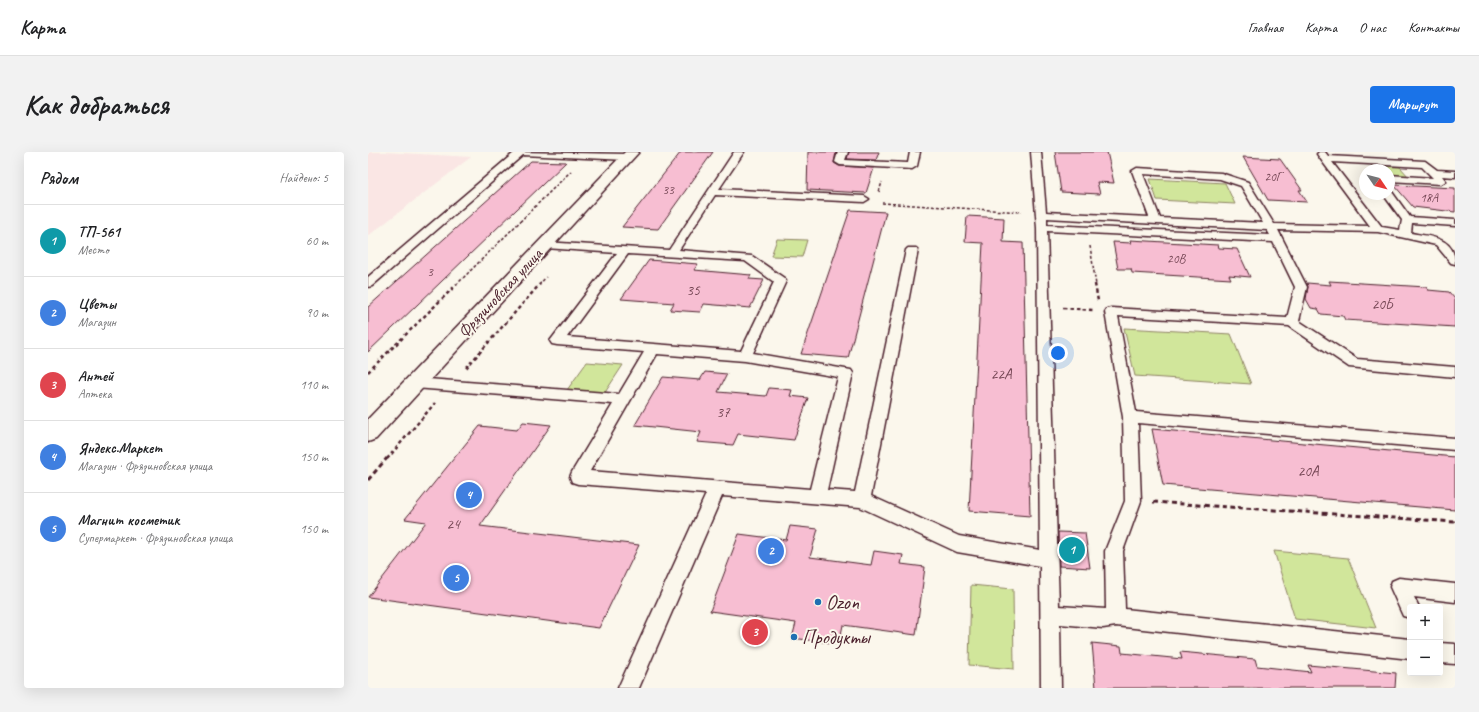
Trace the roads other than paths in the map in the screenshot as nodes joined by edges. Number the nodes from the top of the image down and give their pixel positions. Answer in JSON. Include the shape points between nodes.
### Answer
{"nodes":[{"id":1,"x":521,"y":152,"type":"edge"},
{"id":2,"x":739,"y":152,"type":"edge"},
{"id":3,"x":843,"y":152,"type":"edge"},
{"id":4,"x":915,"y":152,"type":"edge"},
{"id":5,"x":1036,"y":152,"type":"edge"},
{"id":6,"x":629,"y":154,"type":"edge"},
{"id":7,"x":1323,"y":155,"type":"edge"},
{"id":8,"x":1434,"y":173,"type":"junction"},
{"id":9,"x":1455,"y":174,"type":"edge"},
{"id":10,"x":1395,"y":178,"type":"edge"},
{"id":11,"x":712,"y":192,"type":"junction"},
{"id":12,"x":864,"y":199,"type":"road end"},
{"id":13,"x":1392,"y":200,"type":"edge"},
{"id":14,"x":1041,"y":218,"type":"junction"},
{"id":15,"x":1155,"y":220,"type":"junction"},
{"id":16,"x":1407,"y":220,"type":"junction"},
{"id":17,"x":1455,"y":223,"type":"edge"},
{"id":18,"x":1271,"y":227,"type":"junction"},
{"id":19,"x":1378,"y":229,"type":"junction"},
{"id":20,"x":1405,"y":234,"type":"junction"},
{"id":21,"x":1277,"y":239,"type":"junction"},
{"id":22,"x":1440,"y":242,"type":"junction"},
{"id":23,"x":1455,"y":242,"type":"edge"},
{"id":24,"x":544,"y":245,"type":"junction"},
{"id":25,"x":625,"y":250,"type":"junction"},
{"id":26,"x":912,"y":250,"type":"dead end"},
{"id":27,"x":672,"y":253,"type":"junction"},
{"id":28,"x":1455,"y":260,"type":"edge"},
{"id":29,"x":368,"y":283,"type":"edge"},
{"id":30,"x":1292,"y":322,"type":"junction"},
{"id":31,"x":653,"y":348,"type":"junction"},
{"id":32,"x":745,"y":356,"type":"junction"},
{"id":33,"x":1455,"y":372,"type":"edge"},
{"id":34,"x":415,"y":383,"type":"junction"},
{"id":35,"x":623,"y":400,"type":"junction"},
{"id":36,"x":1130,"y":417,"type":"junction"},
{"id":37,"x":368,"y":433,"type":"edge"},
{"id":38,"x":1455,"y":444,"type":"edge"},
{"id":39,"x":717,"y":488,"type":"junction"},
{"id":40,"x":817,"y":496,"type":"junction"},
{"id":41,"x":862,"y":500,"type":"junction"},
{"id":42,"x":1049,"y":559,"type":"junction"},
{"id":43,"x":1455,"y":593,"type":"edge"},
{"id":44,"x":1408,"y":604,"type":"edge"},
{"id":45,"x":1050,"y":614,"type":"junction"},
{"id":46,"x":1116,"y":617,"type":"junction"},
{"id":47,"x":1407,"y":649,"type":"edge"},
{"id":48,"x":1443,"y":653,"type":"edge"},
{"id":49,"x":1455,"y":654,"type":"edge"},
{"id":50,"x":628,"y":688,"type":"edge"},
{"id":51,"x":1051,"y":688,"type":"edge"}],
"edges":[{"from":1,"to":6,"type":"lane"},
{"from":1,"to":29,"type":"lane"},
{"from":2,"to":11,"type":"lane"},
{"from":3,"to":4,"type":"lane","via":[[840,162],[912,166]]},
{"from":5,"to":14,"type":"lane"},
{"from":6,"to":24,"type":"street","name":"Фрязиновская улица"},
{"from":7,"to":8,"type":"lane","via":[[1425,164]]},
{"from":7,"to":19,"type":"lane"},
{"from":8,"to":9,"type":"lane"},
{"from":8,"to":10,"type":"lane","via":[[1441,181]]},
{"from":11,"to":12,"type":"lane"},
{"from":11,"to":27,"type":"lane"},
{"from":13,"to":16,"type":"lane"},
{"from":14,"to":15,"type":"lane"},
{"from":14,"to":21,"type":"lane","via":[[1087,230]]},
{"from":14,"to":42,"type":"lane"},
{"from":15,"to":18,"type":"lane"},
{"from":15,"to":18,"type":"lane","via":[[1138,171],[1221,176],[1246,184]]},
{"from":16,"to":17,"type":"lane"},
{"from":16,"to":20,"type":"lane"},
{"from":18,"to":19,"type":"lane"},
{"from":18,"to":21,"type":"lane"},
{"from":19,"to":20,"type":"lane"},
{"from":20,"to":22,"type":"lane"},
{"from":21,"to":30,"type":"lane","via":[[1301,288]]},
{"from":22,"to":23,"type":"lane"},
{"from":22,"to":28,"type":"lane"},
{"from":24,"to":25,"type":"lane"},
{"from":24,"to":34,"type":"street","name":"Фрязиновская улица"},
{"from":25,"to":27,"type":"lane"},
{"from":25,"to":31,"type":"lane","via":[[557,341]]},
{"from":26,"to":41,"type":"lane"},
{"from":27,"to":32,"type":"lane","via":[[748,258],[780,281]]},
{"from":30,"to":33,"type":"lane","via":[[1354,364]]},
{"from":30,"to":36,"type":"lane","via":[[1112,312]]},
{"from":31,"to":32,"type":"lane"},
{"from":31,"to":35,"type":"lane"},
{"from":32,"to":40,"type":"lane","via":[[846,373]]},
{"from":34,"to":35,"type":"lane"},
{"from":34,"to":37,"type":"street","name":"Фрязиновская улица"},
{"from":35,"to":39,"type":"lane","via":[[578,477]]},
{"from":36,"to":38,"type":"lane"},
{"from":36,"to":46,"type":"lane","via":[[1133,501],[1114,551]]},
{"from":39,"to":40,"type":"lane"},
{"from":39,"to":50,"type":"lane"},
{"from":40,"to":41,"type":"lane"},
{"from":41,"to":42,"type":"lane","via":[[957,544]]},
{"from":42,"to":45,"type":"lane"},
{"from":43,"to":44,"type":"lane","via":[[1399,587]]},
{"from":45,"to":46,"type":"lane","via":[[1103,619]]},
{"from":45,"to":51,"type":"lane"},
{"from":46,"to":47,"type":"lane"},
{"from":48,"to":49,"type":"lane"}]}
